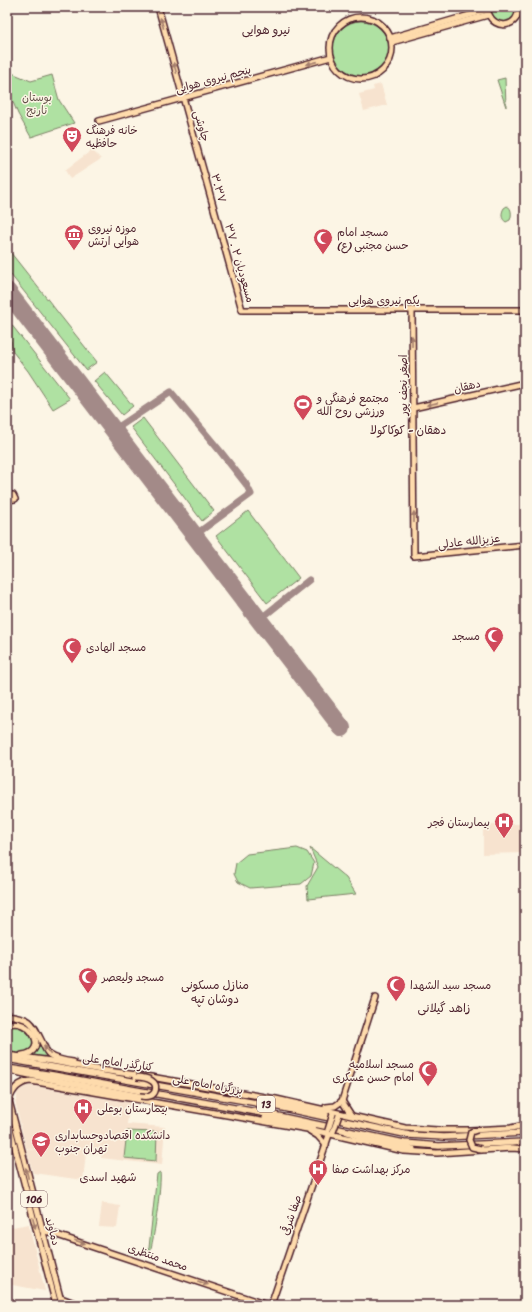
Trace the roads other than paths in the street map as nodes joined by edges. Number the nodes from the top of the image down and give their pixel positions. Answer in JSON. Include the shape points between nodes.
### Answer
{"nodes":[{"id":1,"x":158,"y":7,"type":"edge"},
{"id":2,"x":518,"y":8,"type":"edge"},
{"id":3,"x":525,"y":9,"type":"edge"},
{"id":4,"x":488,"y":10,"type":"edge"},
{"id":5,"x":391,"y":40,"type":"junction"},
{"id":6,"x":331,"y":57,"type":"junction"},
{"id":7,"x":183,"y":98,"type":"junction"},
{"id":8,"x":99,"y":121,"type":"dead end"},
{"id":9,"x":201,"y":160,"type":"joint"},
{"id":10,"x":218,"y":221,"type":"joint"},
{"id":11,"x":242,"y":310,"type":"joint"},
{"id":12,"x":412,"y":310,"type":"junction"},
{"id":13,"x":525,"y":310,"type":"edge"},
{"id":14,"x":525,"y":383,"type":"edge"},
{"id":15,"x":413,"y":408,"type":"junction"},
{"id":16,"x":525,"y":545,"type":"edge"},
{"id":17,"x":414,"y":556,"type":"joint"},
{"id":18,"x":375,"y":998,"type":"dead end"},
{"id":19,"x":7,"y":1015,"type":"edge"},
{"id":20,"x":7,"y":1025,"type":"edge"},
{"id":21,"x":7,"y":1055,"type":"edge"},
{"id":22,"x":17,"y":1056,"type":"junction"},
{"id":23,"x":7,"y":1059,"type":"edge"},
{"id":24,"x":7,"y":1068,"type":"edge"},
{"id":25,"x":109,"y":1071,"type":"junction"},
{"id":26,"x":128,"y":1074,"type":"junction"},
{"id":27,"x":210,"y":1088,"type":"junction"},
{"id":28,"x":7,"y":1093,"type":"edge"},
{"id":29,"x":140,"y":1096,"type":"junction"},
{"id":30,"x":9,"y":1101,"type":"junction"},
{"id":31,"x":341,"y":1103,"type":"junction"},
{"id":32,"x":192,"y":1106,"type":"junction"},
{"id":33,"x":183,"y":1107,"type":"junction"},
{"id":34,"x":320,"y":1108,"type":"junction"},
{"id":35,"x":200,"y":1110,"type":"junction"},
{"id":36,"x":336,"y":1114,"type":"junction"},
{"id":37,"x":7,"y":1117,"type":"edge"},
{"id":38,"x":350,"y":1118,"type":"junction"},
{"id":39,"x":324,"y":1125,"type":"junction"},
{"id":40,"x":525,"y":1125,"type":"edge"},
{"id":41,"x":302,"y":1128,"type":"junction"},
{"id":42,"x":511,"y":1128,"type":"junction"},
{"id":43,"x":525,"y":1129,"type":"edge"},
{"id":44,"x":477,"y":1130,"type":"junction"},
{"id":45,"x":332,"y":1132,"type":"junction"},
{"id":46,"x":525,"y":1133,"type":"edge"},
{"id":47,"x":346,"y":1138,"type":"junction"},
{"id":48,"x":525,"y":1142,"type":"edge"},
{"id":49,"x":328,"y":1143,"type":"junction"},
{"id":50,"x":525,"y":1148,"type":"edge"},
{"id":51,"x":481,"y":1149,"type":"junction"},
{"id":52,"x":446,"y":1152,"type":"junction"},
{"id":53,"x":42,"y":1230,"type":"junction"},
{"id":54,"x":61,"y":1298,"type":"junction"},
{"id":55,"x":56,"y":1305,"type":"edge"},
{"id":56,"x":62,"y":1305,"type":"edge"},
{"id":57,"x":80,"y":1305,"type":"edge"},
{"id":58,"x":266,"y":1305,"type":"edge"},
{"id":59,"x":272,"y":1305,"type":"edge"}],
"edges":[{"from":7,"to":1,"type":"main road","name":"چاوشی","one_way":true},
{"from":2,"to":3,"type":"main road"},
{"from":2,"to":4,"type":"main road","via":[[515,19],[506,25],[491,20]]},
{"from":4,"to":5,"type":"main road"},
{"from":5,"to":6,"type":"main road","via":[[383,26],[375,20],[352,18],[339,26],[334,33]]},
{"from":5,"to":6,"type":"main road","via":[[391,58],[382,72],[371,78],[360,80],[347,77],[337,69]]},
{"from":6,"to":7,"type":"main road","name":"پنجم نیروی هوایی","one_way":true},
{"from":7,"to":8,"type":"main road","name":"پنجم نیروی هوایی"},
{"from":7,"to":9,"type":"main road","name":"چاوشی"},
{"from":9,"to":10,"type":"main road","name":"۳.۳۷"},
{"from":10,"to":11,"type":"main road","name":"مسعودیان ۲ . ۳۷"},
{"from":11,"to":12,"type":"main road","name":"یکم نیروی هوایی"},
{"from":12,"to":13,"type":"main road","name":"یکم نیروی هوایی"},
{"from":15,"to":12,"type":"main road","name":"اصغر نجف پور","one_way":true},
{"from":14,"to":15,"type":"main road","name":"دهقان","one_way":true},
{"from":17,"to":15,"type":"main road","name":"اصغر نجف پور","one_way":true},
{"from":16,"to":17,"type":"main road","name":"عزیزالله عادلی"},
{"from":18,"to":31,"type":"main road"},
{"from":25,"to":19,"type":"main road","one_way":true,"via":[[50,1055],[35,1028],[28,1021],[23,1017]]},
{"from":20,"to":22,"type":"main road","via":[[17,1023],[26,1026],[36,1041],[30,1054]]},
{"from":21,"to":22,"type":"main road","name":"کنارگذر امام علی"},
{"from":22,"to":25,"type":"main road","name":"کنارگذر امام علی"},
{"from":23,"to":36,"type":"highway","name":"بزرگراه امام علی","number":"13"},
{"from":24,"to":29,"type":"main road","via":[[14,1072]]},
{"from":24,"to":39,"type":"highway","name":"بزرگراه امام علی","number":"13"},
{"from":25,"to":26,"type":"main road","name":"کنارگذر امام علی"},
{"from":26,"to":27,"type":"main road","name":"کنارگذر امام علی"},
{"from":26,"to":29,"type":"main road","bridge":true,"via":[[153,1081],[156,1090],[152,1095]]},
{"from":27,"to":34,"type":"main road","name":"کنارگذر امام علی"},
{"from":27,"to":36,"type":"main road","via":[[326,1115]]},
{"from":28,"to":30,"type":"main road","name":"دماوند","number":"106"},
{"from":29,"to":32,"type":"main road"},
{"from":30,"to":33,"type":"main road","via":[[12,1092],[19,1085],[31,1081]]},
{"from":53,"to":30,"type":"main road","name":"دماوند","number":"106","one_way":true},
{"from":31,"to":34,"type":"main road"},
{"from":31,"to":36,"type":"main road","name":"صفا شرقی"},
{"from":31,"to":38,"type":"main road"},
{"from":32,"to":33,"type":"main road"},
{"from":32,"to":35,"type":"main road"},
{"from":32,"to":39,"type":"main road","via":[[304,1125]]},
{"from":33,"to":35,"type":"main road"},
{"from":34,"to":36,"type":"main road","name":"کنارگذر امام علی"},
{"from":35,"to":41,"type":"main road"},
{"from":36,"to":38,"type":"highway","name":"بزرگراه امام علی","number":"13"},
{"from":36,"to":38,"type":"main road"},
{"from":36,"to":45,"type":"main road","name":"صفا شرقی","bridge":true},
{"from":37,"to":55,"type":"main road","name":"دماوند","number":"106","one_way":true},
{"from":38,"to":44,"type":"main road","via":[[422,1133]]},
{"from":38,"to":46,"type":"highway","name":"بزرگراه امام علی","number":"13","via":[[388,1131],[422,1136]]},
{"from":39,"to":45,"type":"highway","name":"بزرگراه امام علی","number":"13"},
{"from":40,"to":42,"type":"main road"},
{"from":41,"to":45,"type":"main road"},
{"from":41,"to":49,"type":"main road"},
{"from":42,"to":43,"type":"main road"},
{"from":42,"to":44,"type":"main road"},
{"from":44,"to":51,"type":"main road","bridge":true,"via":[[471,1132],[469,1140],[472,1147]]},
{"from":45,"to":47,"type":"main road"},
{"from":45,"to":48,"type":"highway","name":"بزرگراه امام علی","number":"13","via":[[417,1145]]},
{"from":45,"to":49,"type":"main road","name":"صفا شرقی"},
{"from":45,"to":52,"type":"main road","via":[[404,1148]]},
{"from":47,"to":49,"type":"main road"},
{"from":47,"to":52,"type":"main road","via":[[404,1152]]},
{"from":49,"to":59,"type":"main road","name":"صفا شرقی"},
{"from":50,"to":51,"type":"main road"},
{"from":51,"to":52,"type":"main road"},
{"from":53,"to":54,"type":"main road","name":"دماوند","number":"106"},
{"from":53,"to":58,"type":"main road","name":"محمد منتظری","one_way":true},
{"from":54,"to":56,"type":"main road","name":"دماوند","number":"106"},
{"from":54,"to":57,"type":"main road"}]}
